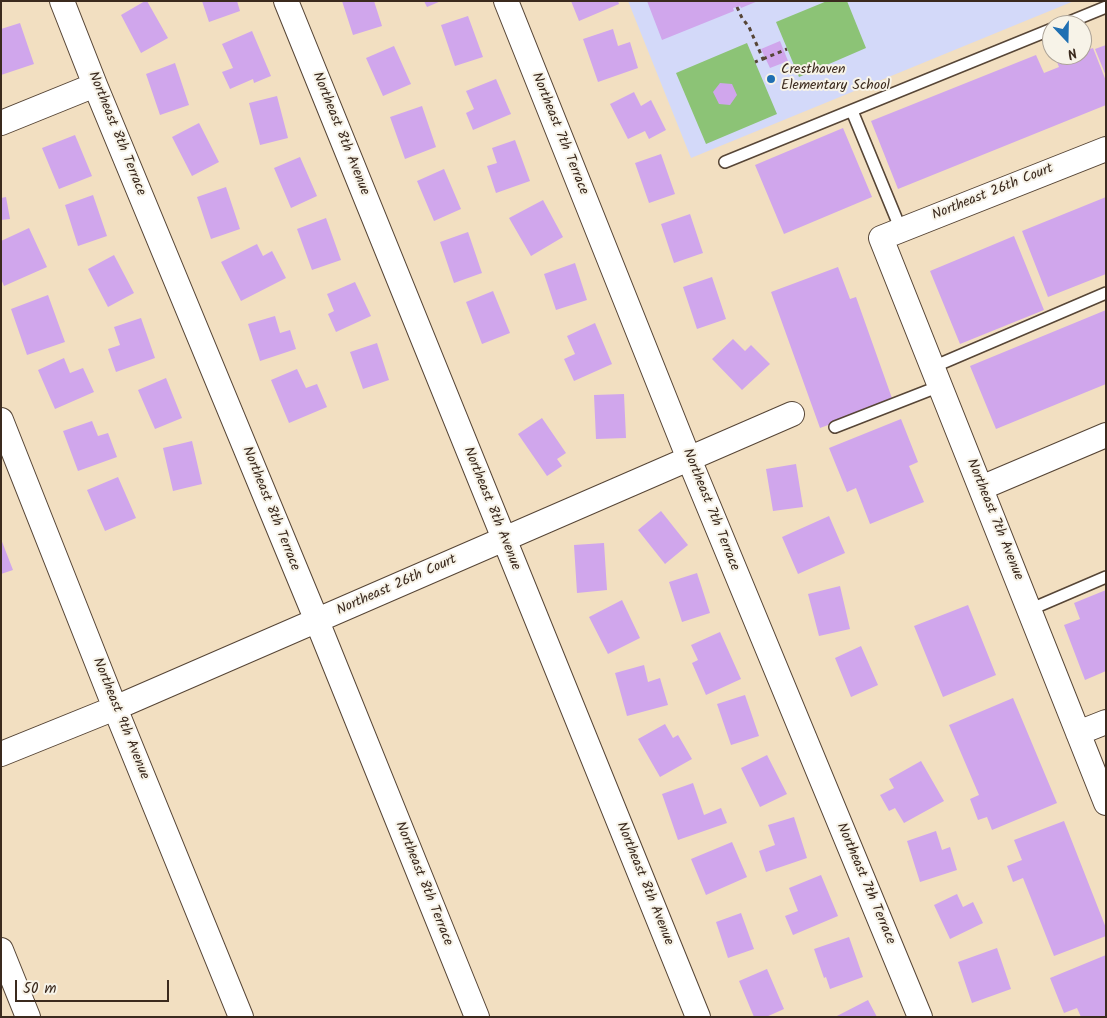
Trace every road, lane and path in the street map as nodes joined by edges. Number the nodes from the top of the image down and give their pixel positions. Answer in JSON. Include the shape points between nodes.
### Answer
{"nodes":[{"id":1,"x":62,"y":1,"type":"edge"},
{"id":2,"x":286,"y":1,"type":"edge"},
{"id":3,"x":506,"y":1,"type":"edge"},
{"id":4,"x":737,"y":7,"type":"dead end"},
{"id":5,"x":1106,"y":7,"type":"edge"},
{"id":6,"x":1086,"y":15,"type":"edge"},
{"id":7,"x":1042,"y":33,"type":"edge"},
{"id":8,"x":787,"y":49,"type":"dead end"},
{"id":9,"x":762,"y":59,"type":"junction"},
{"id":10,"x":755,"y":62,"type":"dead end"},
{"id":11,"x":95,"y":85,"type":"junction"},
{"id":12,"x":852,"y":110,"type":"junction"},
{"id":13,"x":1,"y":123,"type":"edge"},
{"id":14,"x":1106,"y":148,"type":"edge"},
{"id":15,"x":725,"y":162,"type":"dead end"},
{"id":16,"x":891,"y":234,"type":"junction"},
{"id":17,"x":1106,"y":293,"type":"edge"},
{"id":18,"x":936,"y":377,"type":"junction"},
{"id":19,"x":792,"y":414,"type":"dead end"},
{"id":20,"x":1,"y":420,"type":"edge"},
{"id":21,"x":835,"y":427,"type":"dead end"},
{"id":22,"x":1106,"y":435,"type":"edge"},
{"id":23,"x":688,"y":459,"type":"junction"},
{"id":24,"x":981,"y":488,"type":"junction"},
{"id":25,"x":504,"y":540,"type":"junction"},
{"id":26,"x":1106,"y":577,"type":"edge"},
{"id":27,"x":1029,"y":610,"type":"junction"},
{"id":28,"x":317,"y":621,"type":"junction"},
{"id":29,"x":115,"y":708,"type":"junction"},
{"id":30,"x":1106,"y":722,"type":"edge"},
{"id":31,"x":1078,"y":733,"type":"junction"},
{"id":32,"x":1,"y":754,"type":"edge"},
{"id":33,"x":1106,"y":803,"type":"edge"},
{"id":34,"x":1,"y":950,"type":"edge"},
{"id":35,"x":28,"y":1017,"type":"edge"},
{"id":36,"x":241,"y":1017,"type":"edge"},
{"id":37,"x":476,"y":1017,"type":"edge"},
{"id":38,"x":698,"y":1017,"type":"edge"},
{"id":39,"x":920,"y":1017,"type":"edge"}],
"edges":[{"from":1,"to":11,"type":"street","name":"Northeast 8th Terrace"},
{"from":2,"to":25,"type":"street","name":"Northeast 8th Avenue"},
{"from":3,"to":23,"type":"street","name":"Northeast 7th Terrace"},
{"from":4,"to":9,"type":"path"},
{"from":5,"to":6,"type":"lane"},
{"from":7,"to":12,"type":"lane"},
{"from":8,"to":9,"type":"path"},
{"from":9,"to":10,"type":"path"},
{"from":11,"to":13,"type":"street"},
{"from":11,"to":28,"type":"street","name":"Northeast 8th Terrace"},
{"from":12,"to":15,"type":"lane"},
{"from":12,"to":16,"type":"lane"},
{"from":14,"to":16,"type":"street","name":"Northeast 26th Court"},
{"from":16,"to":18,"type":"street","name":"Northeast 7th Avenue"},
{"from":17,"to":18,"type":"lane"},
{"from":18,"to":21,"type":"lane"},
{"from":18,"to":24,"type":"street","name":"Northeast 7th Avenue"},
{"from":19,"to":23,"type":"street","name":"Northeast 26th Court"},
{"from":20,"to":29,"type":"street","name":"Northeast 9th Avenue"},
{"from":22,"to":24,"type":"street"},
{"from":23,"to":25,"type":"street","name":"Northeast 26th Court"},
{"from":23,"to":39,"type":"street","name":"Northeast 7th Terrace"},
{"from":24,"to":27,"type":"street","name":"Northeast 7th Avenue"},
{"from":25,"to":28,"type":"street","name":"Northeast 26th Court"},
{"from":25,"to":38,"type":"street","name":"Northeast 8th Avenue"},
{"from":26,"to":27,"type":"lane"},
{"from":27,"to":31,"type":"street","name":"Northeast 7th Avenue"},
{"from":28,"to":29,"type":"street","name":"Northeast 26th Court"},
{"from":28,"to":37,"type":"street","name":"Northeast 8th Terrace"},
{"from":29,"to":32,"type":"street","name":"Northeast 26th Court"},
{"from":29,"to":36,"type":"street","name":"Northeast 9th Avenue"},
{"from":30,"to":31,"type":"street"},
{"from":31,"to":33,"type":"street","name":"Northeast 7th Avenue"},
{"from":34,"to":35,"type":"street"}]}
